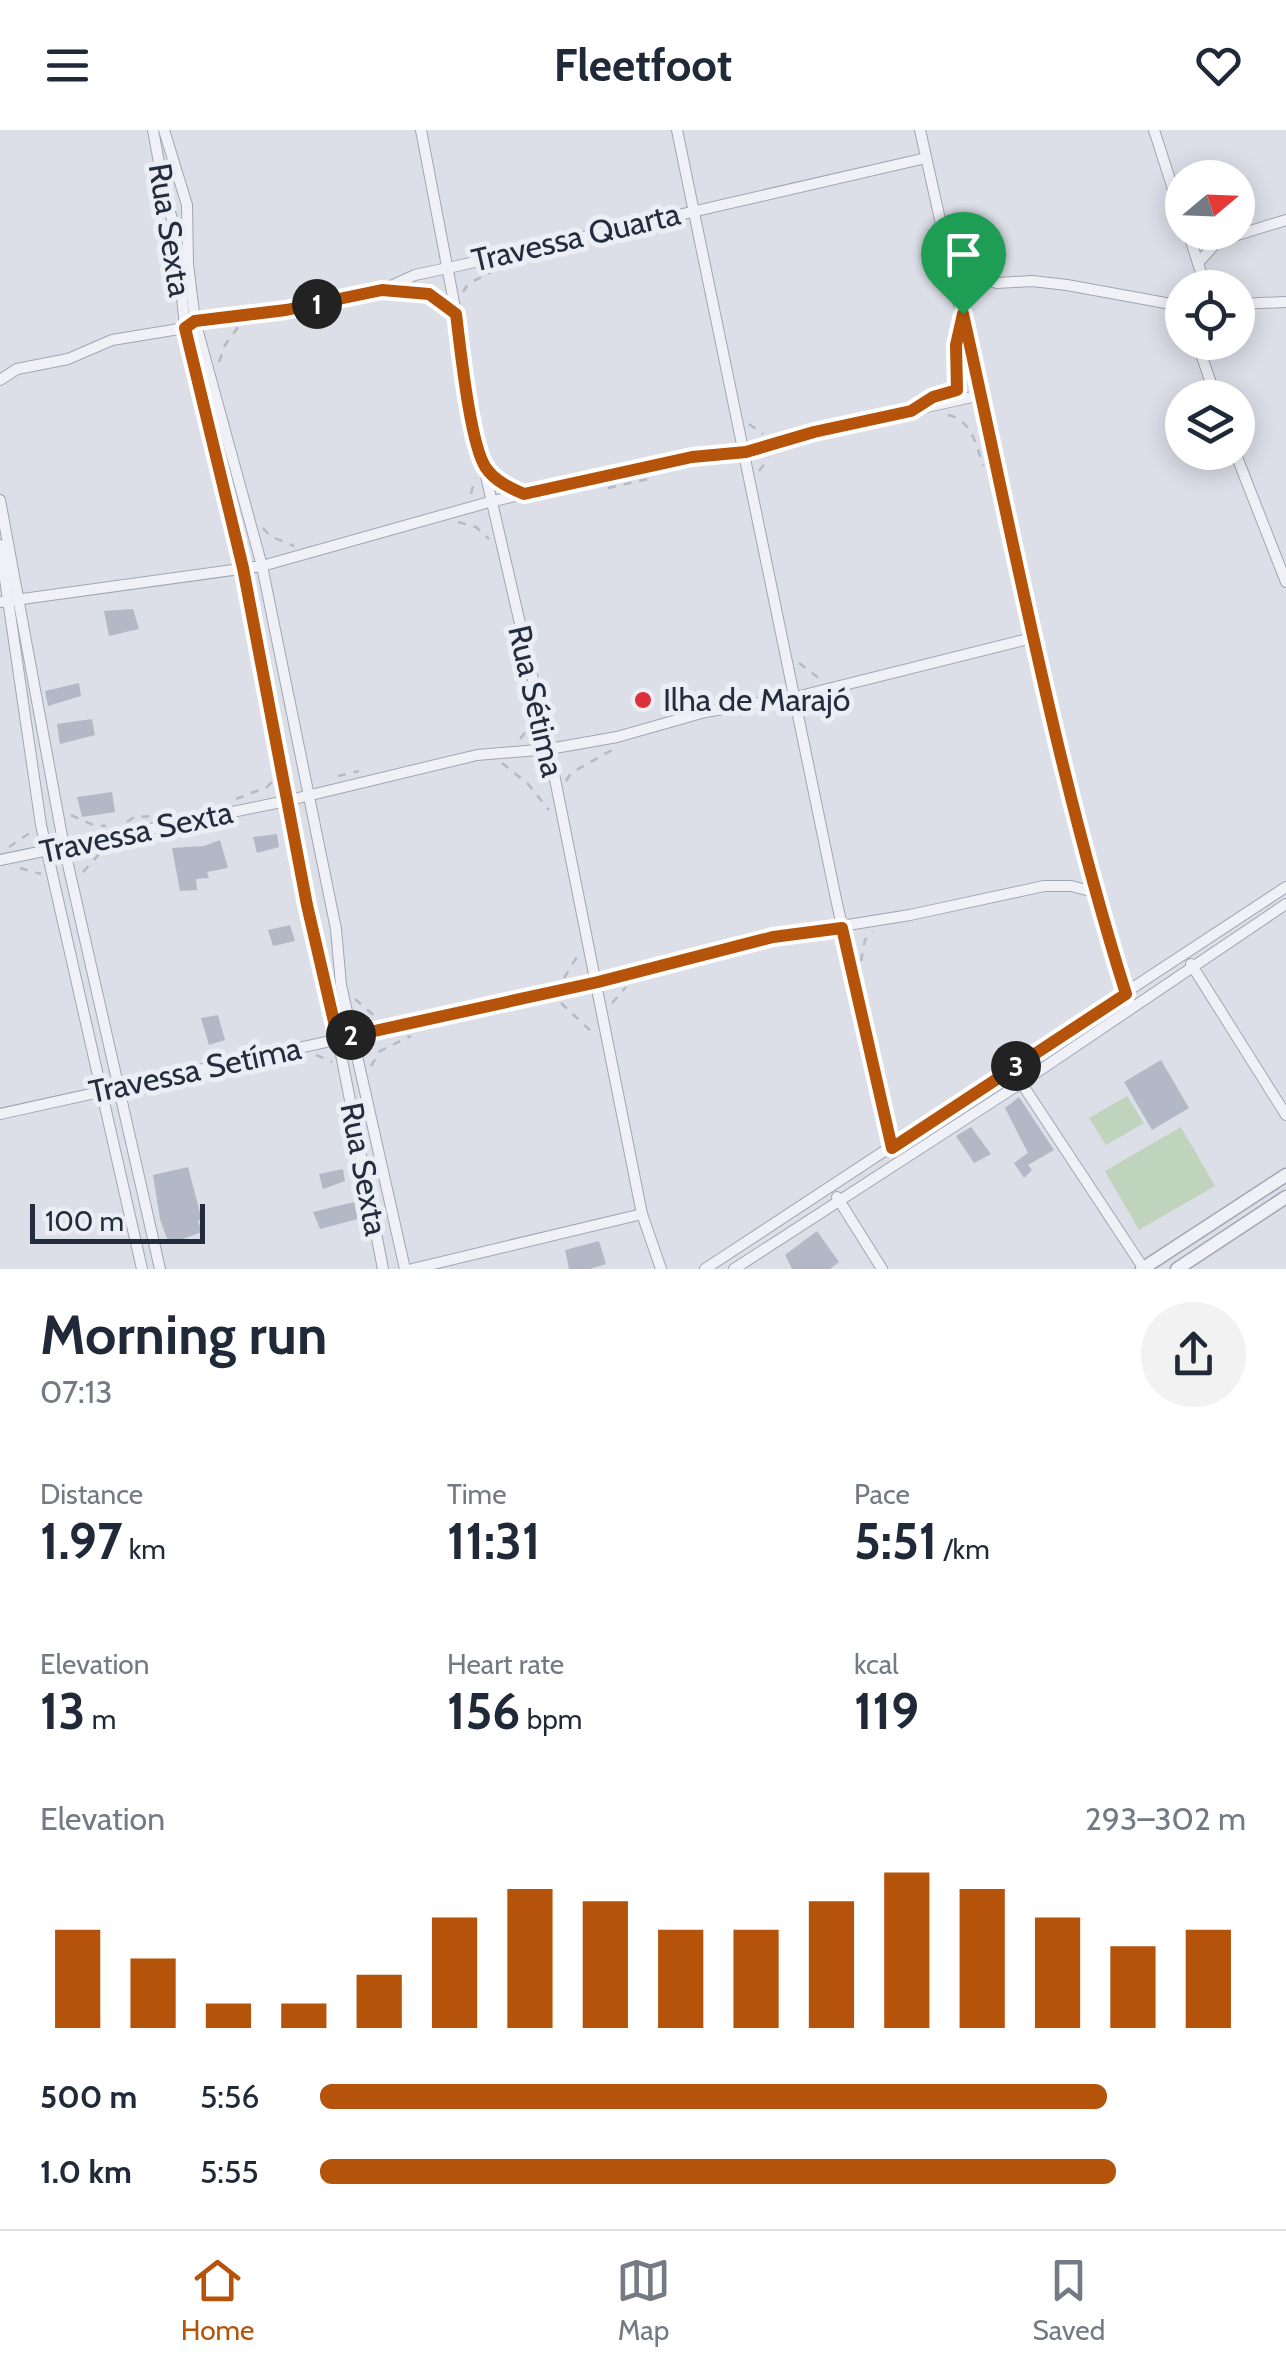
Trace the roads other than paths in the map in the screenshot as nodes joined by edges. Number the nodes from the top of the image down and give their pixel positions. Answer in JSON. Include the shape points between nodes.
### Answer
{"nodes":[{"id":1,"x":153,"y":130,"type":"edge"},
{"id":2,"x":164,"y":130,"type":"edge"},
{"id":3,"x":421,"y":130,"type":"edge"},
{"id":4,"x":677,"y":130,"type":"edge"},
{"id":5,"x":920,"y":130,"type":"edge"},
{"id":6,"x":1154,"y":130,"type":"edge"},
{"id":7,"x":926,"y":158,"type":"junction"},
{"id":8,"x":1165,"y":164,"type":"edge"},
{"id":9,"x":694,"y":209,"type":"junction"},
{"id":10,"x":1286,"y":220,"type":"edge"},
{"id":11,"x":1194,"y":250,"type":"edge"},
{"id":12,"x":1198,"y":264,"type":"junction"},
{"id":13,"x":446,"y":266,"type":"junction"},
{"id":14,"x":953,"y":270,"type":"junction"},
{"id":15,"x":1200,"y":270,"type":"edge"},
{"id":16,"x":1286,"y":302,"type":"edge"},
{"id":17,"x":1165,"y":303,"type":"edge"},
{"id":18,"x":1255,"y":303,"type":"edge"},
{"id":19,"x":190,"y":325,"type":"junction"},
{"id":20,"x":0,"y":380,"type":"edge"},
{"id":21,"x":981,"y":395,"type":"junction"},
{"id":22,"x":746,"y":452,"type":"junction"},
{"id":23,"x":1242,"y":470,"type":"edge"},
{"id":24,"x":0,"y":500,"type":"edge"},
{"id":25,"x":492,"y":500,"type":"junction"},
{"id":26,"x":0,"y":544,"type":"edge"},
{"id":27,"x":262,"y":566,"type":"junction"},
{"id":28,"x":243,"y":568,"type":"junction"},
{"id":29,"x":1286,"y":582,"type":"edge"},
{"id":30,"x":9,"y":601,"type":"edge"},
{"id":31,"x":1032,"y":638,"type":"junction"},
{"id":32,"x":796,"y":697,"type":"junction"},
{"id":33,"x":549,"y":750,"type":"junction"},
{"id":34,"x":310,"y":793,"type":"junction"},
{"id":35,"x":286,"y":801,"type":"junction"},
{"id":36,"x":64,"y":847,"type":"junction"},
{"id":37,"x":46,"y":849,"type":"junction"},
{"id":38,"x":4,"y":862,"type":"edge"},
{"id":39,"x":1286,"y":887,"type":"edge"},
{"id":40,"x":1094,"y":892,"type":"junction"},
{"id":41,"x":1286,"y":904,"type":"edge"},
{"id":42,"x":842,"y":928,"type":"junction"},
{"id":43,"x":1186,"y":954,"type":"junction"},
{"id":44,"x":1193,"y":967,"type":"junction"},
{"id":45,"x":598,"y":982,"type":"junction"},
{"id":46,"x":1126,"y":994,"type":"junction"},
{"id":47,"x":1131,"y":1008,"type":"junction"},
{"id":48,"x":352,"y":1035,"type":"junction"},
{"id":49,"x":338,"y":1039,"type":"junction"},
{"id":50,"x":1012,"y":1068,"type":"junction"},
{"id":51,"x":1021,"y":1082,"type":"junction"},
{"id":52,"x":120,"y":1086,"type":"junction"},
{"id":53,"x":102,"y":1089,"type":"junction"},
{"id":54,"x":0,"y":1114,"type":"edge"},
{"id":55,"x":1286,"y":1115,"type":"edge"},
{"id":56,"x":892,"y":1148,"type":"junction"},
{"id":57,"x":1286,"y":1175,"type":"edge"},
{"id":58,"x":830,"y":1188,"type":"junction"},
{"id":59,"x":1286,"y":1197,"type":"edge"},
{"id":60,"x":838,"y":1200,"type":"junction"},
{"id":61,"x":642,"y":1214,"type":"junction"},
{"id":62,"x":142,"y":1269,"type":"edge"},
{"id":63,"x":160,"y":1269,"type":"edge"},
{"id":64,"x":384,"y":1269,"type":"edge"},
{"id":65,"x":409,"y":1269,"type":"edge"},
{"id":66,"x":661,"y":1269,"type":"edge"},
{"id":67,"x":705,"y":1269,"type":"edge"},
{"id":68,"x":734,"y":1269,"type":"edge"},
{"id":69,"x":882,"y":1269,"type":"edge"},
{"id":70,"x":1143,"y":1269,"type":"edge"},
{"id":71,"x":1178,"y":1269,"type":"edge"}],
"edges":[{"from":1,"to":19,"type":"street","name":"Rua Sexta"},
{"from":2,"to":19,"type":"street","via":[[187,205]]},
{"from":3,"to":13,"type":"street","name":"Rua Sétima"},
{"from":4,"to":9,"type":"street"},
{"from":5,"to":7,"type":"street"},
{"from":6,"to":8,"type":"street"},
{"from":7,"to":9,"type":"street","name":"Travessa Quarta"},
{"from":7,"to":14,"type":"street"},
{"from":9,"to":13,"type":"street","name":"Travessa Quarta"},
{"from":9,"to":22,"type":"street"},
{"from":10,"to":12,"type":"street","via":[[1218,241]]},
{"from":11,"to":12,"type":"street"},
{"from":12,"to":15,"type":"street"},
{"from":13,"to":19,"type":"street","name":"Travessa Quarta","via":[[382,290]]},
{"from":13,"to":25,"type":"street","name":"Rua Sétima"},
{"from":14,"to":17,"type":"street","via":[[1009,285],[1066,285]]},
{"from":14,"to":21,"type":"street"},
{"from":16,"to":18,"type":"street"},
{"from":19,"to":20,"type":"street","name":"Travessa Quarta","via":[[112,340]]},
{"from":19,"to":27,"type":"street"},
{"from":19,"to":28,"type":"street","name":"Rua Sexta"},
{"from":21,"to":22,"type":"street"},
{"from":21,"to":31,"type":"street"},
{"from":22,"to":25,"type":"street","via":[[692,457]]},
{"from":22,"to":32,"type":"street"},
{"from":23,"to":29,"type":"street"},
{"from":24,"to":30,"type":"street"},
{"from":25,"to":27,"type":"street"},
{"from":25,"to":33,"type":"street","name":"Rua Sétima"},
{"from":26,"to":30,"type":"street"},
{"from":27,"to":28,"type":"street"},
{"from":27,"to":34,"type":"street"},
{"from":28,"to":30,"type":"street"},
{"from":28,"to":35,"type":"street","name":"Rua Sexta"},
{"from":30,"to":36,"type":"street"},
{"from":30,"to":37,"type":"street"},
{"from":31,"to":32,"type":"street","name":"Travessa Sexta"},
{"from":31,"to":40,"type":"street"},
{"from":32,"to":33,"type":"street","name":"Travessa Sexta"},
{"from":32,"to":42,"type":"street"},
{"from":33,"to":34,"type":"street","name":"Travessa Sexta","via":[[478,755]]},
{"from":33,"to":45,"type":"street","name":"Rua Sétima"},
{"from":34,"to":35,"type":"street","name":"Travessa Sexta"},
{"from":34,"to":48,"type":"street"},
{"from":35,"to":36,"type":"street","name":"Travessa Sexta"},
{"from":35,"to":49,"type":"street","name":"Rua Sexta"},
{"from":36,"to":37,"type":"street","name":"Travessa Sexta"},
{"from":36,"to":52,"type":"street"},
{"from":37,"to":38,"type":"street","name":"Travessa Sexta"},
{"from":37,"to":53,"type":"street"},
{"from":39,"to":43,"type":"street"},
{"from":40,"to":42,"type":"street","name":"Travessa Setíma","via":[[1044,886]]},
{"from":40,"to":46,"type":"street"},
{"from":41,"to":44,"type":"street"},
{"from":42,"to":45,"type":"street","name":"Travessa Setíma","via":[[773,937]]},
{"from":42,"to":56,"type":"street"},
{"from":43,"to":44,"type":"street"},
{"from":43,"to":46,"type":"street"},
{"from":44,"to":47,"type":"street"},
{"from":44,"to":55,"type":"street"},
{"from":45,"to":48,"type":"street","name":"Travessa Setíma"},
{"from":45,"to":61,"type":"street","name":"Rua Sétima"},
{"from":46,"to":47,"type":"street"},
{"from":46,"to":50,"type":"street"},
{"from":47,"to":51,"type":"street"},
{"from":48,"to":49,"type":"street","name":"Travessa Setíma"},
{"from":48,"to":65,"type":"street"},
{"from":49,"to":52,"type":"street","name":"Travessa Setíma"},
{"from":49,"to":64,"type":"street","name":"Rua Sexta"},
{"from":50,"to":51,"type":"street"},
{"from":50,"to":56,"type":"street"},
{"from":51,"to":60,"type":"street"},
{"from":51,"to":70,"type":"street"},
{"from":52,"to":53,"type":"street","name":"Travessa Setíma"},
{"from":52,"to":63,"type":"street"},
{"from":53,"to":54,"type":"street","name":"Travessa Setíma"},
{"from":53,"to":62,"type":"street"},
{"from":56,"to":58,"type":"street"},
{"from":57,"to":70,"type":"street"},
{"from":58,"to":60,"type":"street"},
{"from":58,"to":67,"type":"street"},
{"from":59,"to":71,"type":"street"},
{"from":60,"to":68,"type":"street"},
{"from":60,"to":69,"type":"street"},
{"from":61,"to":65,"type":"street"},
{"from":61,"to":66,"type":"street","name":"Rua Sétima"}]}
